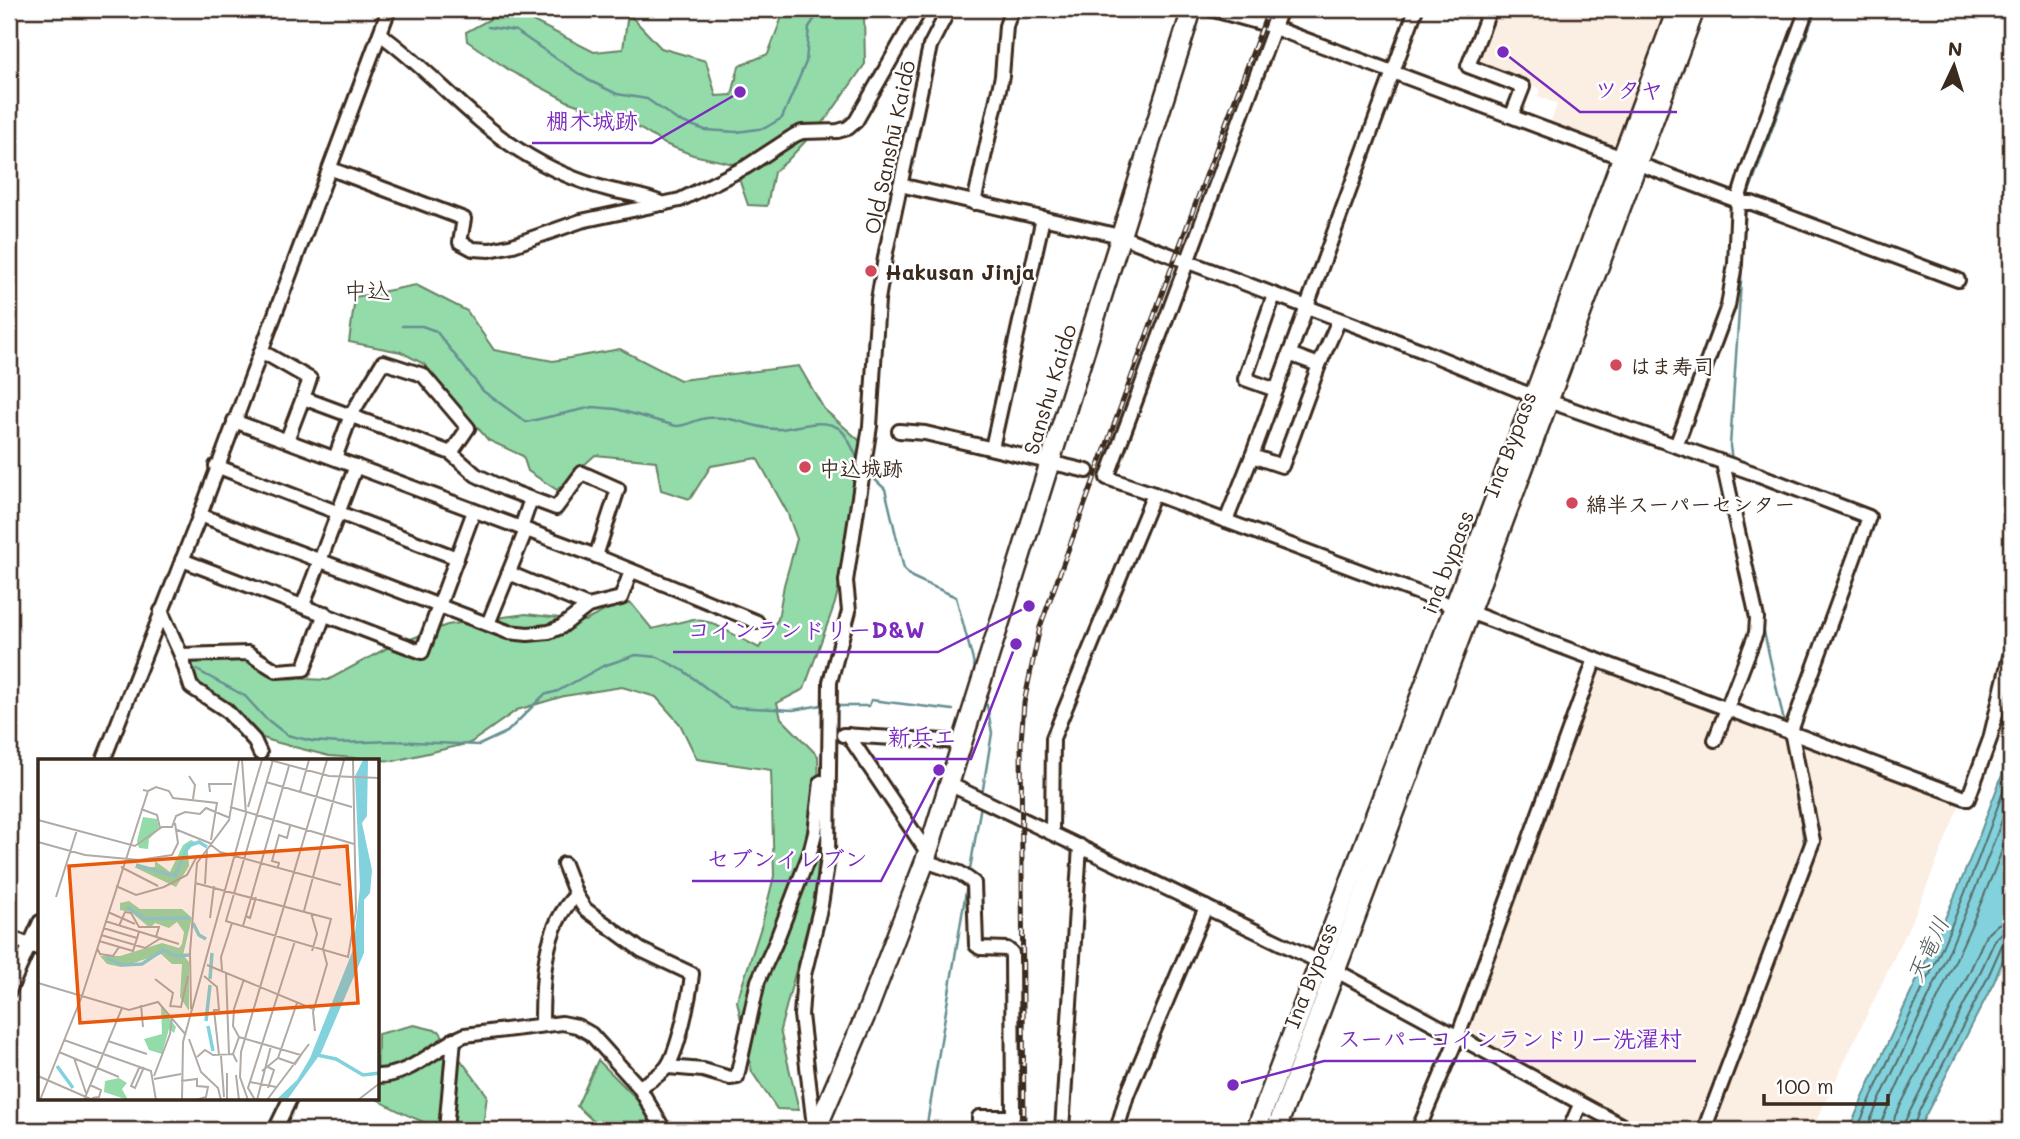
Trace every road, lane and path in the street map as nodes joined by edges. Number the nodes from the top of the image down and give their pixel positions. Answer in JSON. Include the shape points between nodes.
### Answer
{"nodes":[{"id":1,"x":389,"y":9,"type":"edge"},
{"id":2,"x":920,"y":9,"type":"edge"},
{"id":3,"x":949,"y":9,"type":"edge"},
{"id":4,"x":1012,"y":9,"type":"edge"},
{"id":5,"x":1192,"y":9,"type":"edge"},
{"id":6,"x":1210,"y":9,"type":"edge"},
{"id":7,"x":1281,"y":9,"type":"edge"},
{"id":8,"x":1416,"y":9,"type":"edge"},
{"id":9,"x":1490,"y":9,"type":"edge"},
{"id":10,"x":1677,"y":9,"type":"edge"},
{"id":11,"x":1695,"y":9,"type":"edge"},
{"id":12,"x":1807,"y":9,"type":"edge"},
{"id":13,"x":1274,"y":28,"type":"junction"},
{"id":14,"x":380,"y":34,"type":"junction"},
{"id":15,"x":1393,"y":72,"type":"junction"},
{"id":16,"x":1512,"y":115,"type":"junction"},
{"id":17,"x":1630,"y":159,"type":"junction"},
{"id":18,"x":331,"y":169,"type":"junction"},
{"id":19,"x":900,"y":186,"type":"junction"},
{"id":20,"x":1744,"y":202,"type":"junction"},
{"id":21,"x":974,"y":203,"type":"junction"},
{"id":22,"x":663,"y":204,"type":"junction"},
{"id":23,"x":1042,"y":218,"type":"junction"},
{"id":24,"x":1120,"y":236,"type":"junction"},
{"id":25,"x":1187,"y":263,"type":"junction"},
{"id":26,"x":1958,"y":280,"type":"dead end"},
{"id":27,"x":1274,"y":295,"type":"junction"},
{"id":28,"x":1306,"y":307,"type":"junction"},
{"id":29,"x":1339,"y":320,"type":"junction"},
{"id":30,"x":261,"y":351,"type":"junction"},
{"id":31,"x":1289,"y":354,"type":"junction"},
{"id":32,"x":1319,"y":365,"type":"junction"},
{"id":33,"x":1276,"y":390,"type":"junction"},
{"id":34,"x":303,"y":398,"type":"junction"},
{"id":35,"x":1542,"y":399,"type":"junction"},
{"id":36,"x":351,"y":415,"type":"junction"},
{"id":37,"x":234,"y":421,"type":"junction"},
{"id":38,"x":899,"y":431,"type":"dead end"},
{"id":39,"x":286,"y":440,"type":"junction"},
{"id":40,"x":1676,"y":446,"type":"junction"},
{"id":41,"x":992,"y":447,"type":"junction"},
{"id":42,"x":451,"y":453,"type":"junction"},
{"id":43,"x":1252,"y":456,"type":"junction"},
{"id":44,"x":335,"y":458,"type":"junction"},
{"id":45,"x":1049,"y":463,"type":"junction"},
{"id":46,"x":1729,"y":465,"type":"junction"},
{"id":47,"x":216,"y":466,"type":"junction"},
{"id":48,"x":356,"y":466,"type":"junction"},
{"id":49,"x":1087,"y":471,"type":"dead end"},
{"id":50,"x":1154,"y":494,"type":"junction"},
{"id":51,"x":531,"y":499,"type":"junction"},
{"id":52,"x":474,"y":510,"type":"junction"},
{"id":53,"x":339,"y":511,"type":"junction"},
{"id":54,"x":200,"y":515,"type":"junction"},
{"id":55,"x":1226,"y":521,"type":"junction"},
{"id":56,"x":524,"y":529,"type":"junction"},
{"id":57,"x":596,"y":556,"type":"junction"},
{"id":58,"x":457,"y":558,"type":"junction"},
{"id":59,"x":321,"y":559,"type":"junction"},
{"id":60,"x":182,"y":560,"type":"junction"},
{"id":61,"x":631,"y":571,"type":"junction"},
{"id":62,"x":509,"y":573,"type":"junction"},
{"id":63,"x":440,"y":604,"type":"junction"},
{"id":64,"x":303,"y":605,"type":"junction"},
{"id":65,"x":588,"y":606,"type":"junction"},
{"id":66,"x":1462,"y":609,"type":"junction"},
{"id":67,"x":161,"y":611,"type":"junction"},
{"id":68,"x":326,"y":613,"type":"junction"},
{"id":69,"x":757,"y":622,"type":"dead end"},
{"id":70,"x":488,"y":624,"type":"junction"},
{"id":71,"x":2011,"y":652,"type":"edge"},
{"id":72,"x":181,"y":654,"type":"junction"},
{"id":73,"x":1595,"y":659,"type":"junction"},
{"id":74,"x":1727,"y":708,"type":"junction"},
{"id":75,"x":1787,"y":730,"type":"junction"},
{"id":76,"x":829,"y":734,"type":"junction"},
{"id":77,"x":848,"y":735,"type":"junction"},
{"id":78,"x":1715,"y":740,"type":"dead end"},
{"id":79,"x":961,"y":743,"type":"junction"},
{"id":80,"x":260,"y":753,"type":"dead end"},
{"id":81,"x":104,"y":759,"type":"edge"},
{"id":82,"x":949,"y":784,"type":"junction"},
{"id":83,"x":1052,"y":833,"type":"junction"},
{"id":84,"x":1080,"y":846,"type":"junction"},
{"id":85,"x":926,"y":857,"type":"junction"},
{"id":86,"x":564,"y":864,"type":"dead end"},
{"id":87,"x":576,"y":895,"type":"junction"},
{"id":88,"x":1206,"y":907,"type":"junction"},
{"id":89,"x":9,"y":937,"type":"edge"},
{"id":90,"x":36,"y":948,"type":"edge"},
{"id":91,"x":1320,"y":962,"type":"junction"},
{"id":92,"x":1336,"y":970,"type":"junction"},
{"id":93,"x":9,"y":992,"type":"edge"},
{"id":94,"x":542,"y":1025,"type":"junction"},
{"id":95,"x":1458,"y":1036,"type":"junction"},
{"id":96,"x":454,"y":1039,"type":"junction"},
{"id":97,"x":668,"y":1067,"type":"junction"},
{"id":98,"x":380,"y":1075,"type":"edge"},
{"id":99,"x":639,"y":1087,"type":"junction"},
{"id":100,"x":290,"y":1100,"type":"edge"},
{"id":101,"x":1580,"y":1105,"type":"junction"},
{"id":102,"x":817,"y":1129,"type":"edge"},
{"id":103,"x":275,"y":1130,"type":"edge"},
{"id":104,"x":446,"y":1130,"type":"edge"},
{"id":105,"x":664,"y":1130,"type":"edge"},
{"id":106,"x":979,"y":1130,"type":"edge"},
{"id":107,"x":1062,"y":1130,"type":"edge"},
{"id":108,"x":1117,"y":1130,"type":"edge"},
{"id":109,"x":1256,"y":1130,"type":"edge"},
{"id":110,"x":1276,"y":1130,"type":"edge"},
{"id":111,"x":1419,"y":1130,"type":"edge"},
{"id":112,"x":1569,"y":1130,"type":"edge"},
{"id":113,"x":1630,"y":1130,"type":"edge"},
{"id":114,"x":1704,"y":1130,"type":"edge"}],
"edges":[{"from":1,"to":14,"type":"street"},
{"from":2,"to":22,"type":"street","via":[[864,109],[848,128],[802,132],[747,167]]},
{"from":3,"to":19,"type":"street","name":"Old Sanshū Kaidō","via":[[930,46]]},
{"from":4,"to":21,"type":"street"},
{"from":5,"to":24,"type":"highway","name":"Sanshu Kaido"},
{"from":6,"to":13,"type":"street"},
{"from":7,"to":13,"type":"street"},
{"from":8,"to":15,"type":"street"},
{"from":9,"to":16,"type":"street","via":[[1468,66],[1523,87]]},
{"from":10,"to":17,"type":"highway","name":"ina bypass"},
{"from":11,"to":17,"type":"highway"},
{"from":12,"to":20,"type":"street"},
{"from":13,"to":15,"type":"street"},
{"from":13,"to":25,"type":"street"},
{"from":14,"to":18,"type":"street"},
{"from":14,"to":22,"type":"street","via":[[489,129],[520,150],[594,185]]},
{"from":15,"to":16,"type":"street"},
{"from":15,"to":28,"type":"street"},
{"from":16,"to":17,"type":"street"},
{"from":17,"to":20,"type":"street"},
{"from":17,"to":35,"type":"highway","name":"ina bypass"},
{"from":18,"to":22,"type":"street","via":[[464,219],[460,242],[473,249],[513,245],[581,221]]},
{"from":18,"to":30,"type":"street"},
{"from":19,"to":21,"type":"street"},
{"from":19,"to":76,"type":"street","name":"Old Sanshū Kaidō","via":[[878,295],[870,426],[846,581],[849,611],[830,682]]},
{"from":20,"to":26,"type":"street"},
{"from":20,"to":40,"type":"street","via":[[1728,306]]},
{"from":21,"to":23,"type":"street"},
{"from":23,"to":24,"type":"street"},
{"from":23,"to":41,"type":"street"},
{"from":24,"to":25,"type":"street"},
{"from":24,"to":45,"type":"highway","name":"Sanshu Kaido"},
{"from":25,"to":27,"type":"street"},
{"from":25,"to":50,"type":"street","via":[[1107,478]]},
{"from":27,"to":28,"type":"street"},
{"from":27,"to":33,"type":"street","via":[[1245,379]]},
{"from":28,"to":29,"type":"street"},
{"from":28,"to":31,"type":"street"},
{"from":29,"to":32,"type":"street"},
{"from":29,"to":35,"type":"street"},
{"from":30,"to":34,"type":"street","via":[[310,379]]},
{"from":30,"to":37,"type":"street"},
{"from":31,"to":32,"type":"street"},
{"from":31,"to":33,"type":"street"},
{"from":32,"to":43,"type":"street","via":[[1282,466]]},
{"from":33,"to":43,"type":"street"},
{"from":34,"to":36,"type":"street"},
{"from":34,"to":39,"type":"street"},
{"from":35,"to":40,"type":"street"},
{"from":35,"to":66,"type":"highway","name":"ina bypass"},
{"from":36,"to":42,"type":"street"},
{"from":36,"to":42,"type":"street","via":[[383,362],[423,375],[468,428]]},
{"from":36,"to":44,"type":"street"},
{"from":37,"to":39,"type":"street"},
{"from":37,"to":47,"type":"street"},
{"from":38,"to":41,"type":"street"},
{"from":39,"to":44,"type":"street"},
{"from":40,"to":46,"type":"street"},
{"from":41,"to":45,"type":"street"},
{"from":42,"to":51,"type":"street","via":[[476,475]]},
{"from":43,"to":55,"type":"street"},
{"from":44,"to":48,"type":"street"},
{"from":45,"to":49,"type":"street"},
{"from":45,"to":79,"type":"highway","name":"Sanshu Kaido"},
{"from":46,"to":74,"type":"street","via":[[1757,618],[1756,633]]},
{"from":46,"to":75,"type":"street","via":[[1869,517]]},
{"from":47,"to":53,"type":"street"},
{"from":47,"to":54,"type":"street"},
{"from":48,"to":52,"type":"street"},
{"from":48,"to":53,"type":"street"},
{"from":50,"to":55,"type":"street"},
{"from":50,"to":83,"type":"street","via":[[1053,738]]},
{"from":51,"to":56,"type":"street"},
{"from":51,"to":57,"type":"street","via":[[556,508],[582,473],[618,489]]},
{"from":52,"to":56,"type":"street"},
{"from":52,"to":58,"type":"street"},
{"from":53,"to":58,"type":"street"},
{"from":53,"to":59,"type":"street"},
{"from":54,"to":59,"type":"street"},
{"from":54,"to":60,"type":"street"},
{"from":55,"to":66,"type":"street"},
{"from":56,"to":57,"type":"street"},
{"from":56,"to":62,"type":"street"},
{"from":57,"to":61,"type":"street"},
{"from":58,"to":63,"type":"street"},
{"from":59,"to":63,"type":"street"},
{"from":59,"to":64,"type":"street"},
{"from":60,"to":64,"type":"street"},
{"from":60,"to":67,"type":"street"},
{"from":61,"to":65,"type":"street","via":[[621,598]]},
{"from":61,"to":69,"type":"street"},
{"from":62,"to":65,"type":"street"},
{"from":62,"to":70,"type":"street"},
{"from":63,"to":68,"type":"street","via":[[422,652]]},
{"from":63,"to":70,"type":"street"},
{"from":64,"to":68,"type":"street"},
{"from":65,"to":70,"type":"street","via":[[549,632],[508,632]]},
{"from":66,"to":73,"type":"street"},
{"from":66,"to":91,"type":"highway","name":"ina bypass"},
{"from":66,"to":92,"type":"highway","name":"Ina Bypass"},
{"from":67,"to":72,"type":"street"},
{"from":67,"to":81,"type":"street"},
{"from":68,"to":72,"type":"street","via":[[304,669],[277,671],[248,653]]},
{"from":71,"to":75,"type":"street","via":[[1990,739],[1968,799]]},
{"from":72,"to":80,"type":"street","via":[[191,687],[226,710]]},
{"from":73,"to":74,"type":"street"},
{"from":73,"to":95,"type":"street"},
{"from":74,"to":75,"type":"street"},
{"from":74,"to":78,"type":"street"},
{"from":75,"to":114,"type":"street","via":[[1814,841]]},
{"from":76,"to":77,"type":"street"},
{"from":76,"to":97,"type":"street","via":[[823,746],[821,792],[810,853],[758,981],[737,1077]]},
{"from":76,"to":102,"type":"street","name":"Old Sanshū Kaidō","via":[[828,858],[804,975],[801,1015]]},
{"from":77,"to":79,"type":"street"},
{"from":77,"to":85,"type":"street"},
{"from":79,"to":82,"type":"highway","name":"Sanshu Kaido"},
{"from":82,"to":83,"type":"street"},
{"from":82,"to":85,"type":"highway","name":"Sanshu Kaido"},
{"from":83,"to":84,"type":"street"},
{"from":84,"to":88,"type":"street"},
{"from":84,"to":107,"type":"street"},
{"from":85,"to":102,"type":"highway","name":"Sanshu Kaido"},
{"from":85,"to":106,"type":"street","via":[[968,878],[975,888],[976,946],[1012,953],[1013,1117],[979,1117]]},
{"from":86,"to":87,"type":"street"},
{"from":87,"to":94,"type":"street","via":[[557,919],[550,941]]},
{"from":87,"to":97,"type":"street","via":[[585,909],[641,950],[692,974],[691,993]]},
{"from":88,"to":91,"type":"street"},
{"from":88,"to":108,"type":"street"},
{"from":89,"to":90,"type":"street"},
{"from":90,"to":93,"type":"street"},
{"from":91,"to":92,"type":"street"},
{"from":91,"to":109,"type":"highway","name":"ina bypass"},
{"from":92,"to":95,"type":"street"},
{"from":92,"to":110,"type":"highway","name":"Ina Bypass"},
{"from":94,"to":96,"type":"street"},
{"from":94,"to":99,"type":"street","via":[[562,1023],[591,1034]]},
{"from":95,"to":101,"type":"street"},
{"from":95,"to":111,"type":"street"},
{"from":96,"to":98,"type":"street","via":[[411,1067]]},
{"from":96,"to":104,"type":"street"},
{"from":97,"to":99,"type":"street"},
{"from":99,"to":105,"type":"street"},
{"from":100,"to":103,"type":"street"},
{"from":101,"to":112,"type":"street"},
{"from":101,"to":113,"type":"street"}]}
